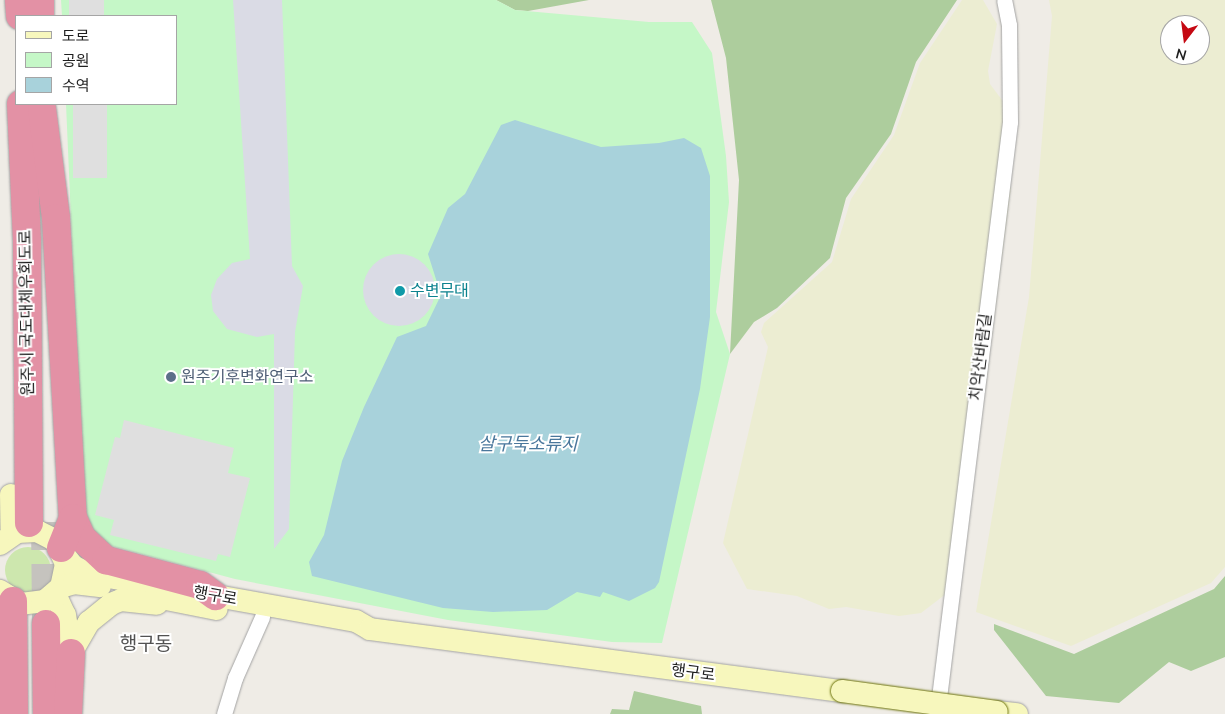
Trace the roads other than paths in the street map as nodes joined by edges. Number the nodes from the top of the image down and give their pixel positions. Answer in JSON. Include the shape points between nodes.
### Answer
{"nodes":[{"id":1,"x":20,"y":0,"type":"edge"},
{"id":2,"x":40,"y":0,"type":"edge"},
{"id":3,"x":1004,"y":0,"type":"edge"},
{"id":4,"x":20,"y":15,"type":"edge"},
{"id":5,"x":40,"y":15,"type":"edge"},
{"id":6,"x":31,"y":107,"type":"edge"},
{"id":7,"x":6,"y":503,"type":"edge"},
{"id":8,"x":73,"y":518,"type":"junction"},
{"id":9,"x":14,"y":535,"type":"edge"},
{"id":10,"x":63,"y":552,"type":"junction"},
{"id":11,"x":58,"y":591,"type":"junction"},
{"id":12,"x":4,"y":595,"type":"edge"},
{"id":13,"x":214,"y":602,"type":"junction"},
{"id":14,"x":262,"y":617,"type":"junction"},
{"id":15,"x":370,"y":629,"type":"junction"},
{"id":16,"x":71,"y":653,"type":"junction"},
{"id":17,"x":1007,"y":713,"type":"edge"},
{"id":18,"x":14,"y":714,"type":"edge"},
{"id":19,"x":28,"y":714,"type":"edge"},
{"id":20,"x":47,"y":714,"type":"edge"},
{"id":21,"x":68,"y":714,"type":"edge"},
{"id":22,"x":224,"y":714,"type":"edge"},
{"id":23,"x":937,"y":714,"type":"edge"}],
"edges":[{"from":1,"to":4,"type":"highway"},
{"from":2,"to":5,"type":"highway"},
{"from":3,"to":23,"type":"street","name":"치악산바람길","via":[[1009,25],[1010,122]]},
{"from":6,"to":7,"type":"highway","via":[[8,224]]},
{"from":6,"to":8,"type":"highway","via":[[56,218]]},
{"from":6,"to":9,"type":"highway","name":"원주시 국도대체우회도로"},
{"from":7,"to":9,"type":"street"},
{"from":8,"to":10,"type":"highway"},
{"from":8,"to":13,"type":"highway","via":[[82,538],[106,560],[200,585]]},
{"from":9,"to":10,"type":"street","name":"행구로","via":[[37,531],[46,534]]},
{"from":10,"to":11,"type":"street","via":[[66,573]]},
{"from":10,"to":13,"type":"street","name":"행구로","via":[[73,566],[87,573]]},
{"from":11,"to":12,"type":"street","name":"행구로","via":[[38,604]]},
{"from":11,"to":13,"type":"street","name":"행구로","via":[[82,583]]},
{"from":11,"to":16,"type":"street"},
{"from":12,"to":18,"type":"highway"},
{"from":13,"to":14,"type":"street","name":"행구로"},
{"from":13,"to":15,"type":"street","name":"행구로","via":[[356,621]]},
{"from":13,"to":16,"type":"street","via":[[195,610],[121,600],[89,622]]},
{"from":14,"to":15,"type":"street","name":"행구로","via":[[354,635]]},
{"from":14,"to":22,"type":"street","via":[[235,678]]},
{"from":15,"to":17,"type":"street","name":"행구로","bridge":true},
{"from":16,"to":21,"type":"highway"},
{"from":19,"to":20,"type":"highway","via":[[37,624]]}]}
